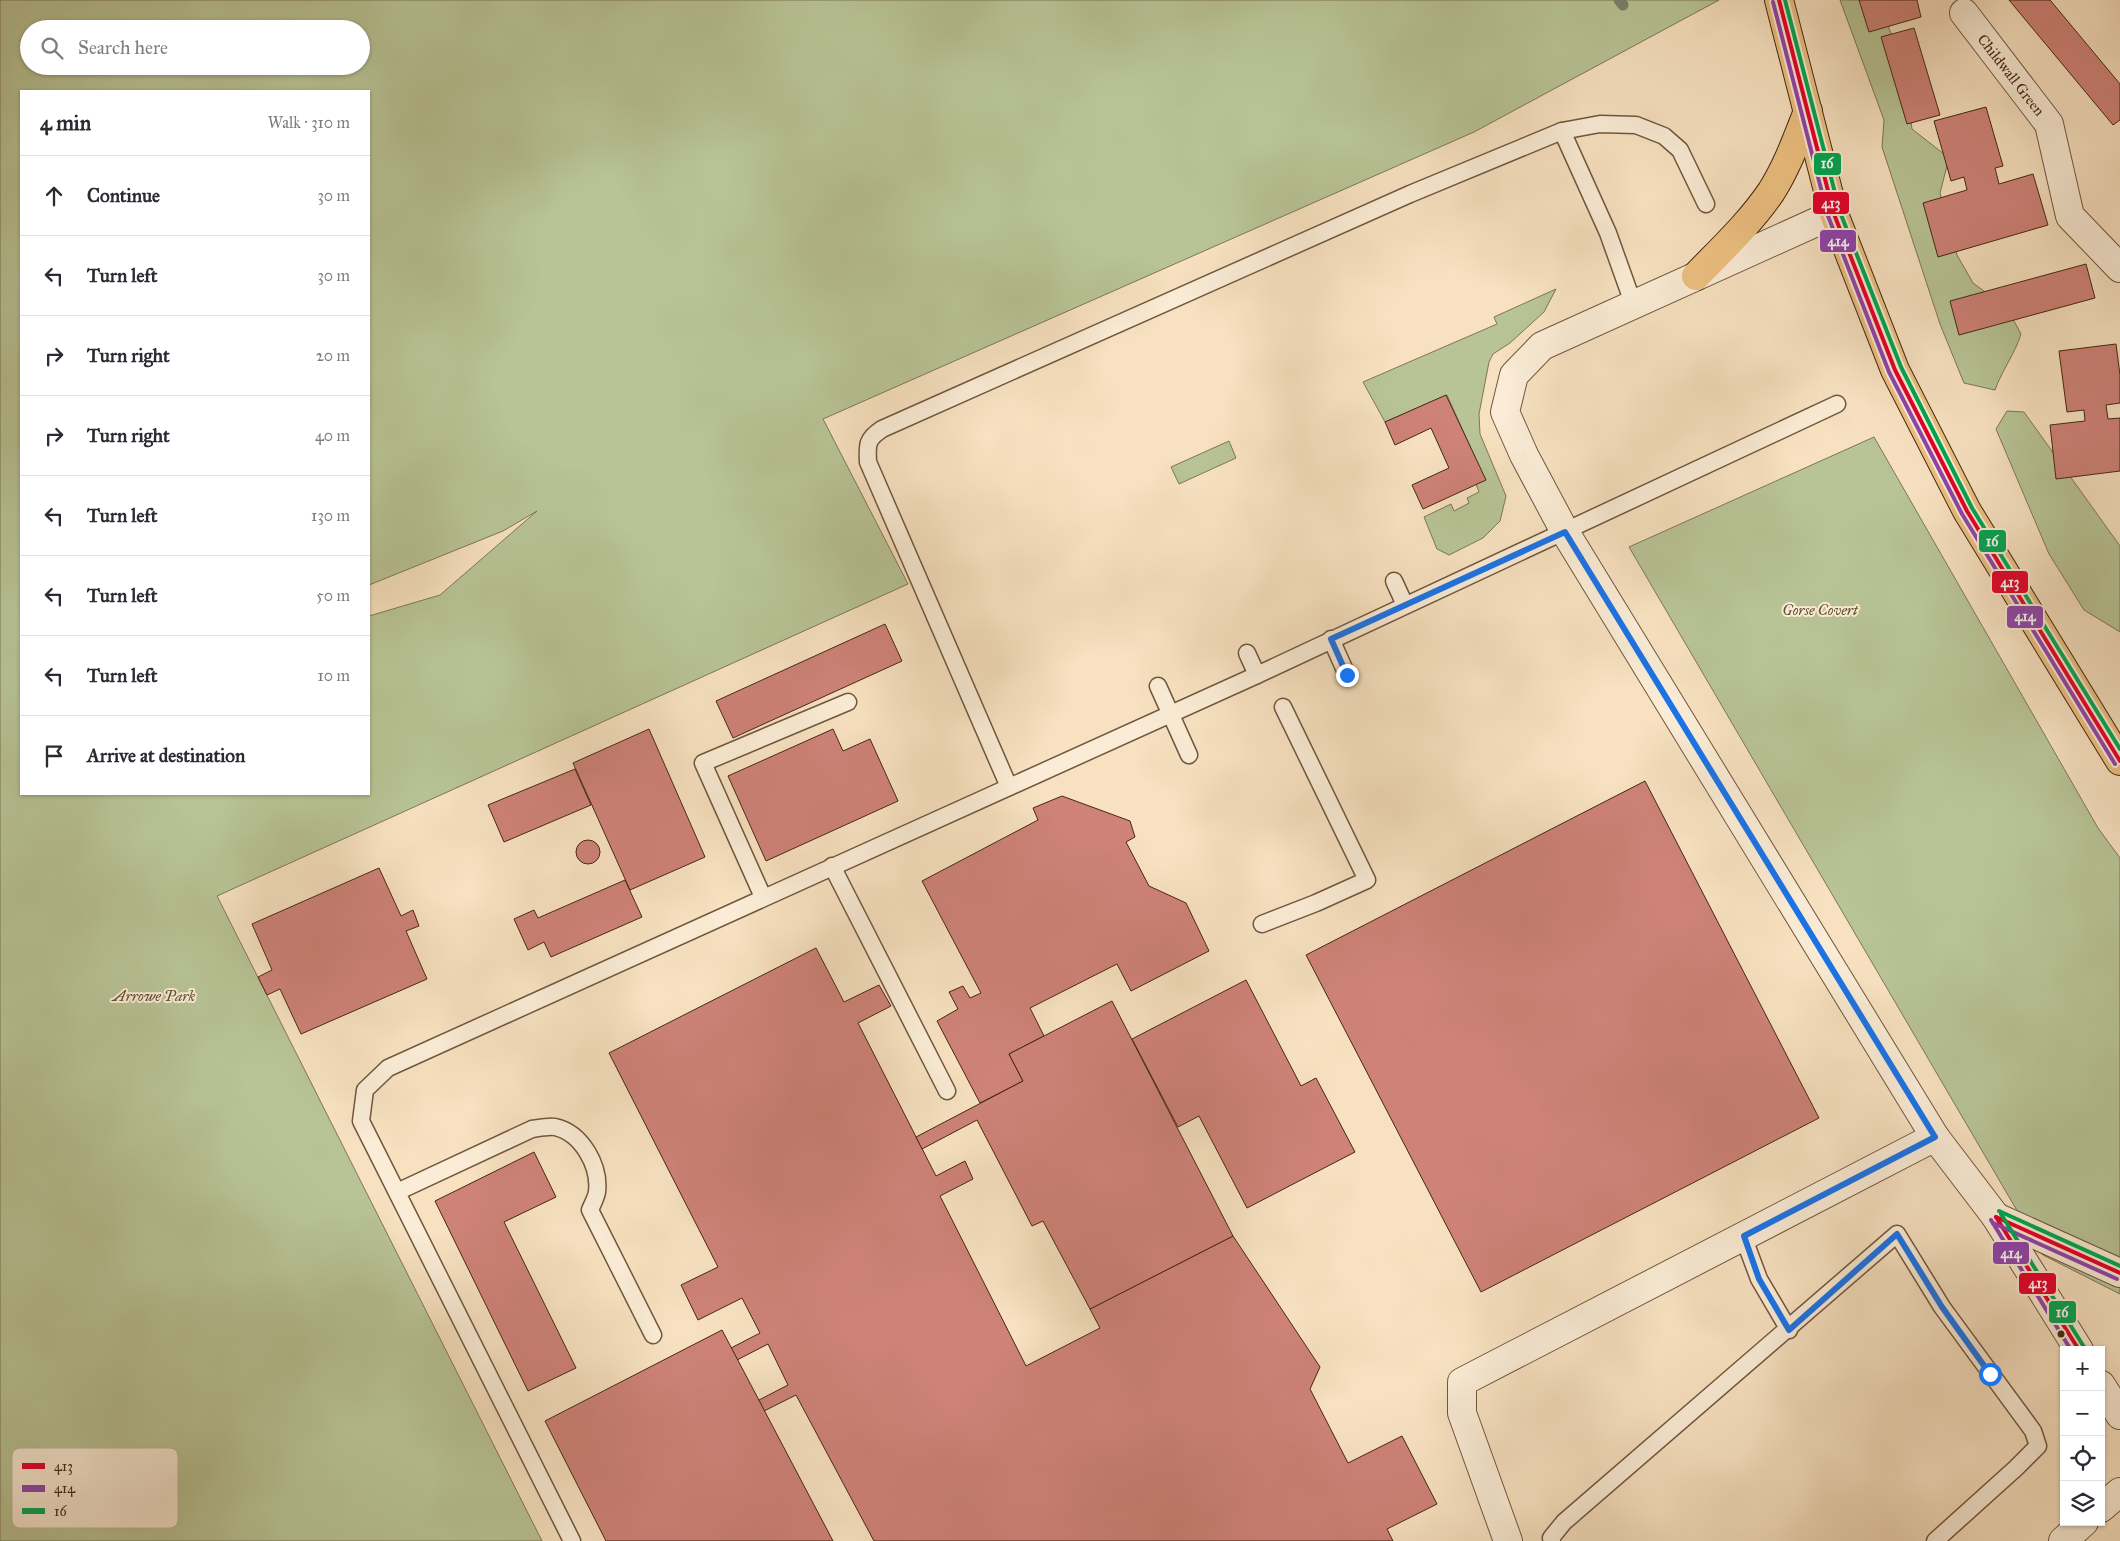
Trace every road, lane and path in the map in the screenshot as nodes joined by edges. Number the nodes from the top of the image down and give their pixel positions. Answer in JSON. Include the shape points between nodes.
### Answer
{"nodes":[{"id":1,"x":1779,"y":0,"type":"edge"},
{"id":2,"x":1964,"y":13,"type":"dead end"},
{"id":3,"x":1808,"y":111,"type":"junction"},
{"id":4,"x":1562,"y":131,"type":"junction"},
{"id":5,"x":1706,"y":204,"type":"dead end"},
{"id":6,"x":1834,"y":214,"type":"junction"},
{"id":7,"x":2120,"y":268,"type":"edge"},
{"id":8,"x":1696,"y":276,"type":"junction"},
{"id":9,"x":1633,"y":303,"type":"junction"},
{"id":10,"x":1837,"y":404,"type":"dead end"},
{"id":11,"x":1565,"y":532,"type":"junction"},
{"id":12,"x":1394,"y":581,"type":"dead end"},
{"id":13,"x":1404,"y":605,"type":"junction"},
{"id":14,"x":1331,"y":639,"type":"junction"},
{"id":15,"x":1247,"y":653,"type":"dead end"},
{"id":16,"x":1257,"y":675,"type":"junction"},
{"id":17,"x":1347,"y":675,"type":"dead end"},
{"id":18,"x":1158,"y":686,"type":"dead end"},
{"id":19,"x":848,"y":702,"type":"dead end"},
{"id":20,"x":1283,"y":707,"type":"dead end"},
{"id":21,"x":1170,"y":712,"type":"junction"},
{"id":22,"x":1188,"y":755,"type":"dead end"},
{"id":23,"x":2120,"y":761,"type":"edge"},
{"id":24,"x":1009,"y":787,"type":"junction"},
{"id":25,"x":832,"y":866,"type":"junction"},
{"id":26,"x":763,"y":897,"type":"junction"},
{"id":27,"x":1262,"y":924,"type":"dead end"},
{"id":28,"x":947,"y":1091,"type":"dead end"},
{"id":29,"x":1935,"y":1137,"type":"junction"},
{"id":30,"x":397,"y":1192,"type":"junction"},
{"id":31,"x":1996,"y":1217,"type":"junction"},
{"id":32,"x":1744,"y":1236,"type":"junction"},
{"id":33,"x":2120,"y":1272,"type":"edge"},
{"id":34,"x":1789,"y":1330,"type":"junction"},
{"id":35,"x":653,"y":1335,"type":"dead end"},
{"id":36,"x":2077,"y":1346,"type":"edge"},
{"id":37,"x":2105,"y":1391,"type":"edge"},
{"id":38,"x":2120,"y":1415,"type":"edge"},
{"id":39,"x":2120,"y":1492,"type":"edge"},
{"id":40,"x":2105,"y":1505,"type":"edge"},
{"id":41,"x":2080,"y":1526,"type":"edge"},
{"id":42,"x":572,"y":1541,"type":"edge"},
{"id":43,"x":1508,"y":1541,"type":"edge"},
{"id":44,"x":1552,"y":1541,"type":"edge"},
{"id":45,"x":1934,"y":1541,"type":"edge"},
{"id":46,"x":2063,"y":1541,"type":"edge"}],
"edges":[{"from":1,"to":3,"type":"main road"},
{"from":2,"to":7,"type":"street","name":"Childwall Green","via":[[2049,124],[2070,216]]},
{"from":3,"to":6,"type":"main road"},
{"from":3,"to":8,"type":"main road","via":[[1789,160],[1771,192]]},
{"from":4,"to":5,"type":"lane","via":[[1600,124],[1636,125],[1664,136],[1680,150]]},
{"from":4,"to":9,"type":"lane","via":[[1608,233]]},
{"from":4,"to":24,"type":"lane","via":[[1410,194],[871,436],[867,448],[868,462]]},
{"from":6,"to":8,"type":"street"},
{"from":6,"to":23,"type":"main road","via":[[1895,370],[1967,511]]},
{"from":8,"to":9,"type":"street"},
{"from":9,"to":11,"type":"street","via":[[1542,346],[1514,375],[1505,412]]},
{"from":10,"to":11,"type":"lane"},
{"from":11,"to":13,"type":"lane"},
{"from":11,"to":29,"type":"street"},
{"from":12,"to":13,"type":"lane"},
{"from":13,"to":14,"type":"lane"},
{"from":14,"to":16,"type":"lane"},
{"from":14,"to":17,"type":"lane"},
{"from":15,"to":16,"type":"lane"},
{"from":16,"to":21,"type":"lane"},
{"from":18,"to":21,"type":"lane"},
{"from":19,"to":26,"type":"lane","via":[[703,763]]},
{"from":20,"to":27,"type":"lane","via":[[1367,880]]},
{"from":21,"to":22,"type":"lane"},
{"from":21,"to":24,"type":"lane"},
{"from":24,"to":25,"type":"lane"},
{"from":25,"to":26,"type":"lane"},
{"from":25,"to":28,"type":"lane"},
{"from":26,"to":30,"type":"lane","via":[[388,1068],[366,1090],[361,1121]]},
{"from":29,"to":31,"type":"street"},
{"from":29,"to":32,"type":"street"},
{"from":30,"to":35,"type":"lane","via":[[532,1128],[555,1127],[575,1137],[589,1154],[597,1178],[597,1194],[590,1210]]},
{"from":30,"to":42,"type":"lane"},
{"from":31,"to":33,"type":"street"},
{"from":31,"to":36,"type":"street"},
{"from":32,"to":34,"type":"lane","via":[[1759,1279]]},
{"from":32,"to":43,"type":"street","via":[[1462,1382],[1462,1414]]},
{"from":34,"to":44,"type":"lane","via":[[1564,1522]]},
{"from":34,"to":45,"type":"lane","via":[[1897,1234],[1942,1307],[2033,1430],[2038,1446]]},
{"from":37,"to":38,"type":"street"},
{"from":39,"to":40,"type":"street"},
{"from":41,"to":46,"type":"street"}]}
